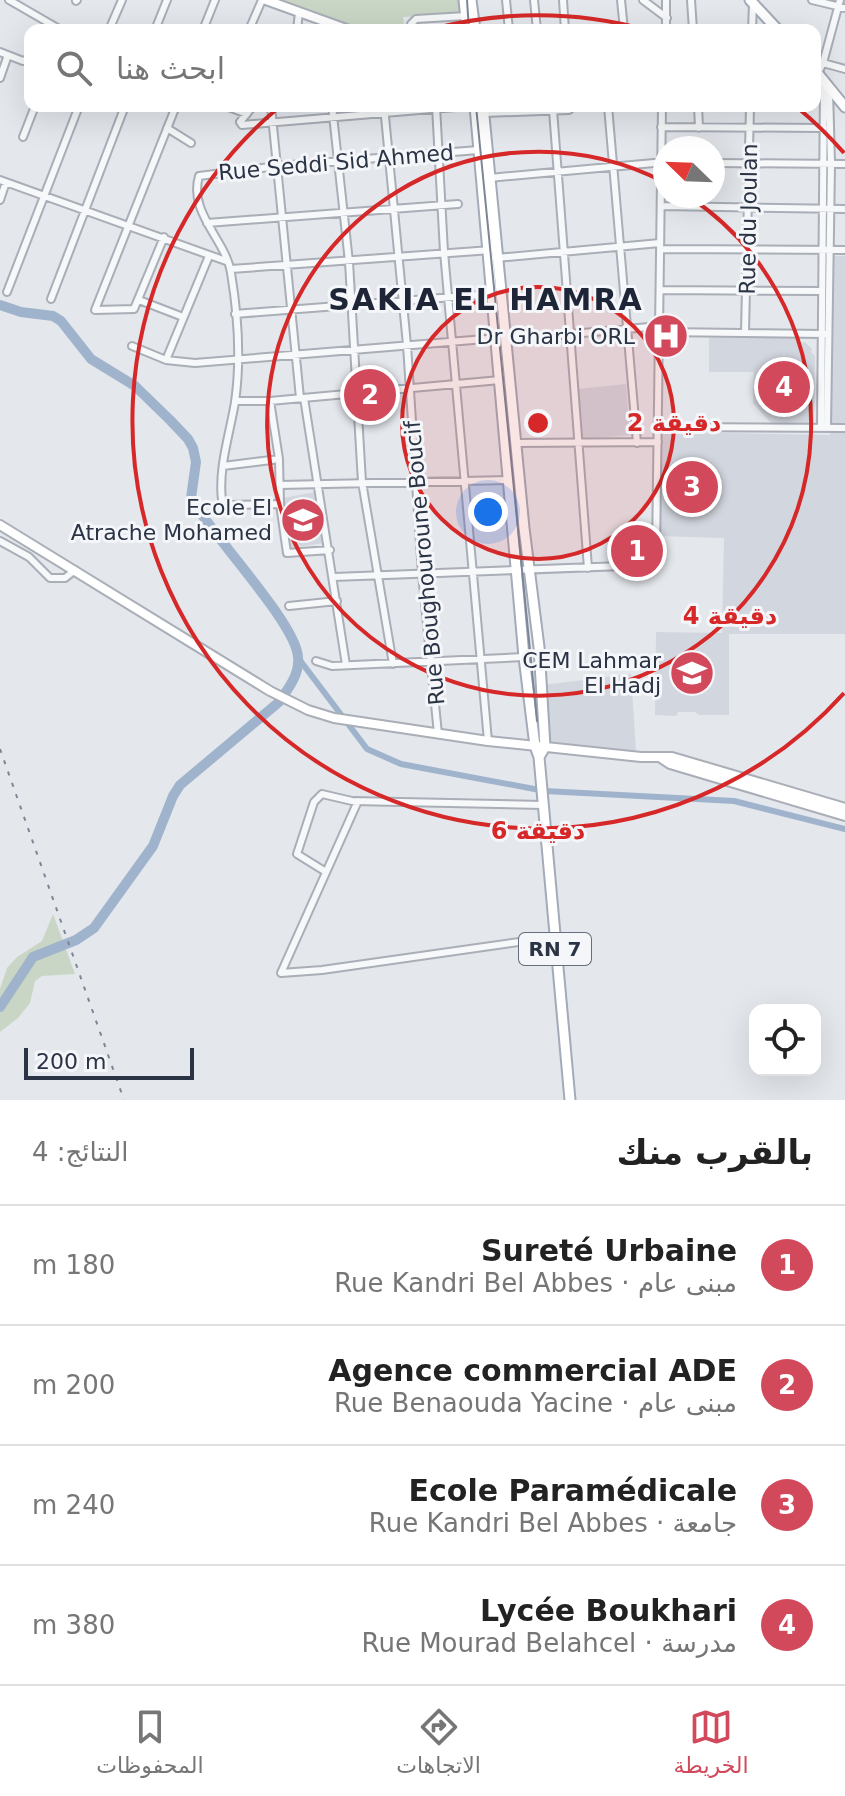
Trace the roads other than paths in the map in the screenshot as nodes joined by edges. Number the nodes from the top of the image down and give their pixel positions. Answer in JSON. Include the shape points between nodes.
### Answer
{"nodes":[{"id":1,"x":9,"y":0,"type":"edge"},
{"id":2,"x":31,"y":0,"type":"edge"},
{"id":3,"x":122,"y":0,"type":"edge"},
{"id":4,"x":167,"y":0,"type":"edge"},
{"id":5,"x":215,"y":0,"type":"edge"},
{"id":6,"x":264,"y":0,"type":"edge"},
{"id":7,"x":464,"y":0,"type":"edge"},
{"id":8,"x":471,"y":0,"type":"edge"},
{"id":9,"x":506,"y":0,"type":"edge"},
{"id":10,"x":534,"y":0,"type":"edge"},
{"id":11,"x":563,"y":0,"type":"edge"},
{"id":12,"x":621,"y":0,"type":"edge"},
{"id":13,"x":643,"y":0,"type":"edge"},
{"id":14,"x":666,"y":0,"type":"edge"},
{"id":15,"x":691,"y":0,"type":"edge"},
{"id":16,"x":812,"y":0,"type":"edge"},
{"id":17,"x":752,"y":2,"type":"edge"},
{"id":18,"x":841,"y":4,"type":"edge"},
{"id":19,"x":26,"y":11,"type":"junction"},
{"id":20,"x":299,"y":12,"type":"junction"},
{"id":21,"x":466,"y":16,"type":"junction"},
{"id":22,"x":667,"y":18,"type":"junction"},
{"id":23,"x":45,"y":24,"type":"edge"},
{"id":24,"x":112,"y":24,"type":"edge"},
{"id":25,"x":157,"y":24,"type":"edge"},
{"id":26,"x":205,"y":24,"type":"edge"},
{"id":27,"x":252,"y":24,"type":"edge"},
{"id":28,"x":298,"y":24,"type":"edge"},
{"id":29,"x":321,"y":24,"type":"edge"},
{"id":30,"x":411,"y":24,"type":"edge"},
{"id":31,"x":467,"y":24,"type":"edge"},
{"id":32,"x":474,"y":24,"type":"edge"},
{"id":33,"x":508,"y":24,"type":"edge"},
{"id":34,"x":536,"y":24,"type":"edge"},
{"id":35,"x":565,"y":24,"type":"edge"},
{"id":36,"x":623,"y":24,"type":"edge"},
{"id":37,"x":666,"y":24,"type":"edge"},
{"id":38,"x":693,"y":24,"type":"edge"},
{"id":39,"x":752,"y":24,"type":"edge"},
{"id":40,"x":772,"y":24,"type":"edge"},
{"id":41,"x":0,"y":52,"type":"edge"},
{"id":42,"x":8,"y":55,"type":"junction"},
{"id":43,"x":24,"y":61,"type":"edge"},
{"id":44,"x":845,"y":69,"type":"edge"},
{"id":45,"x":0,"y":78,"type":"edge"},
{"id":46,"x":821,"y":78,"type":"edge"},
{"id":47,"x":843,"y":104,"type":"edge"},
{"id":48,"x":831,"y":108,"type":"junction"},
{"id":49,"x":33,"y":112,"type":"edge"},
{"id":50,"x":77,"y":112,"type":"edge"},
{"id":51,"x":122,"y":112,"type":"edge"},
{"id":52,"x":174,"y":112,"type":"edge"},
{"id":53,"x":242,"y":112,"type":"edge"},
{"id":54,"x":272,"y":112,"type":"edge"},
{"id":55,"x":333,"y":112,"type":"edge"},
{"id":56,"x":365,"y":112,"type":"edge"},
{"id":57,"x":384,"y":112,"type":"edge"},
{"id":58,"x":436,"y":112,"type":"edge"},
{"id":59,"x":480,"y":112,"type":"edge"},
{"id":60,"x":481,"y":112,"type":"edge"},
{"id":61,"x":553,"y":112,"type":"edge"},
{"id":62,"x":608,"y":112,"type":"edge"},
{"id":63,"x":662,"y":112,"type":"edge"},
{"id":64,"x":698,"y":112,"type":"edge"},
{"id":65,"x":750,"y":112,"type":"edge"},
{"id":66,"x":247,"y":114,"type":"joint"},
{"id":67,"x":333,"y":117,"type":"junction"},
{"id":68,"x":273,"y":122,"type":"junction"},
{"id":69,"x":661,"y":127,"type":"junction"},
{"id":70,"x":167,"y":128,"type":"junction"},
{"id":71,"x":699,"y":128,"type":"junction"},
{"id":72,"x":749,"y":128,"type":"junction"},
{"id":73,"x":824,"y":128,"type":"junction"},
{"id":74,"x":662,"y":136,"type":"edge"},
{"id":75,"x":23,"y":137,"type":"dead end"},
{"id":76,"x":191,"y":143,"type":"dead end"},
{"id":77,"x":478,"y":150,"type":"junction"},
{"id":78,"x":440,"y":151,"type":"junction"},
{"id":79,"x":388,"y":157,"type":"junction"},
{"id":80,"x":337,"y":161,"type":"junction"},
{"id":81,"x":653,"y":163,"type":"edge"},
{"id":82,"x":725,"y":163,"type":"edge"},
{"id":83,"x":749,"y":164,"type":"junction"},
{"id":84,"x":827,"y":164,"type":"junction"},
{"id":85,"x":845,"y":164,"type":"edge"},
{"id":86,"x":278,"y":166,"type":"junction"},
{"id":87,"x":613,"y":166,"type":"junction"},
{"id":88,"x":559,"y":170,"type":"junction"},
{"id":89,"x":489,"y":178,"type":"junction"},
{"id":90,"x":3,"y":181,"type":"edge"},
{"id":91,"x":43,"y":197,"type":"junction"},
{"id":92,"x":0,"y":200,"type":"edge"},
{"id":93,"x":458,"y":204,"type":"dead end"},
{"id":94,"x":442,"y":206,"type":"junction"},
{"id":95,"x":725,"y":206,"type":"edge"},
{"id":96,"x":748,"y":206,"type":"junction"},
{"id":97,"x":662,"y":208,"type":"edge"},
{"id":98,"x":826,"y":208,"type":"junction"},
{"id":99,"x":394,"y":209,"type":"junction"},
{"id":100,"x":845,"y":209,"type":"edge"},
{"id":101,"x":85,"y":211,"type":"junction"},
{"id":102,"x":343,"y":215,"type":"junction"},
{"id":103,"x":282,"y":217,"type":"junction"},
{"id":104,"x":207,"y":223,"type":"junction"},
{"id":105,"x":127,"y":225,"type":"junction"},
{"id":106,"x":164,"y":237,"type":"junction"},
{"id":107,"x":660,"y":246,"type":"junction"},
{"id":108,"x":620,"y":248,"type":"junction"},
{"id":109,"x":748,"y":248,"type":"junction"},
{"id":110,"x":826,"y":250,"type":"junction"},
{"id":111,"x":845,"y":250,"type":"edge"},
{"id":112,"x":444,"y":252,"type":"junction"},
{"id":113,"x":565,"y":253,"type":"junction"},
{"id":114,"x":492,"y":254,"type":"junction"},
{"id":115,"x":209,"y":256,"type":"junction"},
{"id":116,"x":398,"y":256,"type":"junction"},
{"id":117,"x":349,"y":262,"type":"junction"},
{"id":118,"x":229,"y":266,"type":"junction"},
{"id":119,"x":288,"y":266,"type":"junction"},
{"id":120,"x":660,"y":290,"type":"junction"},
{"id":121,"x":747,"y":291,"type":"junction"},
{"id":122,"x":822,"y":291,"type":"junction"},
{"id":123,"x":7,"y":292,"type":"dead end"},
{"id":124,"x":492,"y":294,"type":"junction"},
{"id":125,"x":448,"y":296,"type":"junction"},
{"id":126,"x":51,"y":299,"type":"dead end"},
{"id":127,"x":139,"y":300,"type":"junction"},
{"id":128,"x":403,"y":300,"type":"junction"},
{"id":129,"x":351,"y":305,"type":"junction"},
{"id":130,"x":291,"y":310,"type":"junction"},
{"id":131,"x":825,"y":310,"type":"junction"},
{"id":132,"x":235,"y":314,"type":"junction"},
{"id":133,"x":183,"y":317,"type":"junction"},
{"id":134,"x":628,"y":329,"type":"junction"},
{"id":135,"x":660,"y":329,"type":"junction"},
{"id":136,"x":745,"y":333,"type":"junction"},
{"id":137,"x":825,"y":334,"type":"junction"},
{"id":138,"x":572,"y":335,"type":"junction"},
{"id":139,"x":501,"y":339,"type":"junction"},
{"id":140,"x":451,"y":340,"type":"junction"},
{"id":141,"x":407,"y":345,"type":"junction"},
{"id":142,"x":132,"y":346,"type":"dead end"},
{"id":143,"x":355,"y":349,"type":"junction"},
{"id":144,"x":296,"y":355,"type":"junction"},
{"id":145,"x":239,"y":357,"type":"junction"},
{"id":146,"x":166,"y":360,"type":"junction"},
{"id":147,"x":500,"y":380,"type":"junction"},
{"id":148,"x":456,"y":383,"type":"junction"},
{"id":149,"x":410,"y":389,"type":"junction"},
{"id":150,"x":355,"y":394,"type":"junction"},
{"id":151,"x":302,"y":398,"type":"junction"},
{"id":152,"x":235,"y":401,"type":"junction"},
{"id":153,"x":270,"y":401,"type":"junction"},
{"id":154,"x":658,"y":427,"type":"junction"},
{"id":155,"x":824,"y":428,"type":"junction"},
{"id":156,"x":845,"y":428,"type":"edge"},
{"id":157,"x":658,"y":442,"type":"junction"},
{"id":158,"x":516,"y":443,"type":"junction"},
{"id":159,"x":581,"y":443,"type":"junction"},
{"id":160,"x":637,"y":443,"type":"junction"},
{"id":161,"x":279,"y":459,"type":"junction"},
{"id":162,"x":223,"y":466,"type":"junction"},
{"id":163,"x":465,"y":479,"type":"junction"},
{"id":164,"x":417,"y":480,"type":"junction"},
{"id":165,"x":509,"y":480,"type":"junction"},
{"id":166,"x":362,"y":482,"type":"junction"},
{"id":167,"x":318,"y":484,"type":"junction"},
{"id":168,"x":280,"y":485,"type":"junction"},
{"id":169,"x":280,"y":504,"type":"junction"},
{"id":170,"x":0,"y":525,"type":"edge"},
{"id":171,"x":0,"y":541,"type":"edge"},
{"id":172,"x":330,"y":550,"type":"junction"},
{"id":173,"x":588,"y":568,"type":"junction"},
{"id":174,"x":75,"y":570,"type":"junction"},
{"id":175,"x":530,"y":570,"type":"junction"},
{"id":176,"x":517,"y":571,"type":"junction"},
{"id":177,"x":474,"y":572,"type":"junction"},
{"id":178,"x":422,"y":574,"type":"junction"},
{"id":179,"x":379,"y":576,"type":"junction"},
{"id":180,"x":334,"y":577,"type":"junction"},
{"id":181,"x":337,"y":601,"type":"junction"},
{"id":182,"x":289,"y":606,"type":"dead end"},
{"id":183,"x":524,"y":657,"type":"junction"},
{"id":184,"x":482,"y":660,"type":"junction"},
{"id":185,"x":316,"y":661,"type":"dead end"},
{"id":186,"x":432,"y":662,"type":"junction"},
{"id":187,"x":393,"y":664,"type":"junction"},
{"id":188,"x":346,"y":665,"type":"junction"},
{"id":189,"x":438,"y":734,"type":"junction"},
{"id":190,"x":488,"y":741,"type":"junction"},
{"id":191,"x":540,"y":747,"type":"junction"},
{"id":192,"x":661,"y":758,"type":"junction"},
{"id":193,"x":358,"y":801,"type":"junction"},
{"id":194,"x":542,"y":801,"type":"junction"},
{"id":195,"x":845,"y":808,"type":"edge"},
{"id":196,"x":845,"y":816,"type":"edge"},
{"id":197,"x":326,"y":872,"type":"junction"},
{"id":198,"x":554,"y":937,"type":"junction"},
{"id":199,"x":570,"y":1100,"type":"edge"}],
"edges":[{"from":1,"to":19,"type":"street"},
{"from":2,"to":19,"type":"street"},
{"from":3,"to":24,"type":"street"},
{"from":4,"to":25,"type":"street"},
{"from":5,"to":26,"type":"street"},
{"from":6,"to":20,"type":"main road"},
{"from":6,"to":27,"type":"street"},
{"from":7,"to":21,"type":"main road"},
{"from":8,"to":32,"type":"main road"},
{"from":9,"to":33,"type":"street"},
{"from":10,"to":34,"type":"street"},
{"from":11,"to":35,"type":"street"},
{"from":12,"to":36,"type":"street"},
{"from":13,"to":22,"type":"street"},
{"from":14,"to":22,"type":"street"},
{"from":15,"to":38,"type":"street"},
{"from":16,"to":18,"type":"street"},
{"from":17,"to":39,"type":"street"},
{"from":17,"to":40,"type":"main road"},
{"from":18,"to":46,"type":"street"},
{"from":19,"to":23,"type":"street"},
{"from":20,"to":28,"type":"street"},
{"from":20,"to":29,"type":"main road"},
{"from":21,"to":30,"type":"street","via":[[416,19]]},
{"from":21,"to":31,"type":"main road"},
{"from":22,"to":37,"type":"street"},
{"from":41,"to":42,"type":"street"},
{"from":42,"to":43,"type":"street"},
{"from":42,"to":45,"type":"street"},
{"from":44,"to":46,"type":"street"},
{"from":46,"to":47,"type":"main road"},
{"from":46,"to":48,"type":"street"},
{"from":46,"to":73,"type":"street"},
{"from":47,"to":48,"type":"main road","via":[[835,102]]},
{"from":48,"to":84,"type":"street"},
{"from":49,"to":75,"type":"street"},
{"from":50,"to":91,"type":"street"},
{"from":51,"to":101,"type":"street"},
{"from":52,"to":70,"type":"street"},
{"from":53,"to":66,"type":"street"},
{"from":54,"to":68,"type":"street"},
{"from":55,"to":67,"type":"street"},
{"from":56,"to":67,"type":"street"},
{"from":57,"to":79,"type":"street","name":"Rue Boughouroune Boucif"},
{"from":58,"to":78,"type":"street"},
{"from":59,"to":77,"type":"main road","number":"RN 7"},
{"from":60,"to":89,"type":"main road","number":"RN 7"},
{"from":61,"to":88,"type":"street"},
{"from":62,"to":87,"type":"street"},
{"from":63,"to":69,"type":"street"},
{"from":64,"to":71,"type":"street"},
{"from":65,"to":72,"type":"street","name":"Rue du Joulan"},
{"from":66,"to":68,"type":"street","via":[[243,125]]},
{"from":67,"to":68,"type":"street"},
{"from":67,"to":80,"type":"street"},
{"from":68,"to":86,"type":"street"},
{"from":69,"to":71,"type":"street"},
{"from":69,"to":74,"type":"street"},
{"from":70,"to":76,"type":"street"},
{"from":70,"to":105,"type":"street"},
{"from":71,"to":72,"type":"street"},
{"from":72,"to":73,"type":"street"},
{"from":72,"to":83,"type":"street","name":"Rue du Joulan"},
{"from":73,"to":84,"type":"street"},
{"from":77,"to":78,"type":"street","name":"Rue Seddi Sid Ahmed"},
{"from":77,"to":114,"type":"main road","number":"RN 7"},
{"from":78,"to":79,"type":"street","name":"Rue Seddi Sid Ahmed"},
{"from":78,"to":94,"type":"street"},
{"from":79,"to":80,"type":"street","name":"Rue Seddi Sid Ahmed"},
{"from":79,"to":99,"type":"street","name":"Rue Boughouroune Boucif"},
{"from":80,"to":86,"type":"street","name":"Rue Seddi Sid Ahmed"},
{"from":80,"to":102,"type":"street"},
{"from":81,"to":87,"type":"street"},
{"from":82,"to":83,"type":"street"},
{"from":83,"to":84,"type":"street"},
{"from":83,"to":96,"type":"street","name":"Rue du Joulan"},
{"from":84,"to":85,"type":"street"},
{"from":84,"to":98,"type":"street"},
{"from":86,"to":103,"type":"street"},
{"from":86,"to":104,"type":"street","name":"Rue Seddi Sid Ahmed","via":[[201,174],[197,197]]},
{"from":87,"to":88,"type":"street"},
{"from":87,"to":108,"type":"street"},
{"from":88,"to":89,"type":"street"},
{"from":88,"to":113,"type":"street"},
{"from":89,"to":114,"type":"main road","number":"RN 7"},
{"from":90,"to":91,"type":"street"},
{"from":90,"to":92,"type":"street"},
{"from":91,"to":101,"type":"street"},
{"from":91,"to":123,"type":"street"},
{"from":93,"to":94,"type":"street"},
{"from":94,"to":99,"type":"street"},
{"from":94,"to":112,"type":"street"},
{"from":95,"to":96,"type":"street"},
{"from":96,"to":98,"type":"street"},
{"from":96,"to":109,"type":"street","name":"Rue du Joulan"},
{"from":97,"to":107,"type":"street"},
{"from":98,"to":100,"type":"street"},
{"from":98,"to":110,"type":"street"},
{"from":99,"to":102,"type":"street"},
{"from":99,"to":116,"type":"street","name":"Rue Boughouroune Boucif"},
{"from":101,"to":105,"type":"street"},
{"from":101,"to":126,"type":"street"},
{"from":102,"to":103,"type":"street"},
{"from":102,"to":117,"type":"street"},
{"from":103,"to":104,"type":"street"},
{"from":103,"to":119,"type":"street"},
{"from":104,"to":118,"type":"street"},
{"from":105,"to":106,"type":"street"},
{"from":105,"to":127,"type":"street","via":[[94,306],[97,311],[132,310]]},
{"from":106,"to":115,"type":"street"},
{"from":106,"to":127,"type":"street"},
{"from":107,"to":108,"type":"street"},
{"from":107,"to":109,"type":"street"},
{"from":107,"to":120,"type":"street"},
{"from":108,"to":113,"type":"street"},
{"from":108,"to":134,"type":"street"},
{"from":109,"to":110,"type":"street"},
{"from":109,"to":121,"type":"street","name":"Rue du Joulan"},
{"from":110,"to":111,"type":"street"},
{"from":110,"to":122,"type":"street"},
{"from":110,"to":131,"type":"street"},
{"from":112,"to":114,"type":"street"},
{"from":112,"to":116,"type":"street"},
{"from":112,"to":125,"type":"street"},
{"from":113,"to":114,"type":"street"},
{"from":113,"to":138,"type":"street"},
{"from":114,"to":124,"type":"main road","number":"RN 7"},
{"from":114,"to":139,"type":"main road","number":"RN 7"},
{"from":115,"to":118,"type":"street"},
{"from":115,"to":133,"type":"street"},
{"from":116,"to":117,"type":"street"},
{"from":116,"to":128,"type":"street","name":"Rue Boughouroune Boucif"},
{"from":117,"to":119,"type":"street"},
{"from":117,"to":129,"type":"street"},
{"from":118,"to":119,"type":"street"},
{"from":118,"to":132,"type":"street"},
{"from":119,"to":130,"type":"street"},
{"from":120,"to":121,"type":"street"},
{"from":120,"to":135,"type":"street"},
{"from":121,"to":122,"type":"street"},
{"from":121,"to":136,"type":"street","name":"Rue du Joulan"},
{"from":122,"to":131,"type":"street"},
{"from":124,"to":125,"type":"street"},
{"from":124,"to":139,"type":"main road","number":"RN 7"},
{"from":125,"to":128,"type":"street"},
{"from":125,"to":140,"type":"street"},
{"from":127,"to":133,"type":"street"},
{"from":128,"to":129,"type":"street"},
{"from":128,"to":141,"type":"street","name":"Rue Boughouroune Boucif"},
{"from":129,"to":130,"type":"street"},
{"from":129,"to":143,"type":"street"},
{"from":130,"to":132,"type":"street"},
{"from":130,"to":144,"type":"street"},
{"from":131,"to":137,"type":"street"},
{"from":132,"to":145,"type":"street"},
{"from":133,"to":146,"type":"street"},
{"from":134,"to":135,"type":"street"},
{"from":134,"to":138,"type":"street"},
{"from":134,"to":160,"type":"street"},
{"from":135,"to":136,"type":"street"},
{"from":135,"to":154,"type":"street"},
{"from":136,"to":137,"type":"street"},
{"from":137,"to":155,"type":"street"},
{"from":138,"to":139,"type":"street"},
{"from":138,"to":159,"type":"street"},
{"from":139,"to":140,"type":"street"},
{"from":139,"to":147,"type":"main road","number":"RN 7"},
{"from":139,"to":158,"type":"main road","number":"RN 7"},
{"from":140,"to":141,"type":"street"},
{"from":140,"to":148,"type":"street"},
{"from":141,"to":143,"type":"street"},
{"from":141,"to":149,"type":"street","name":"Rue Boughouroune Boucif"},
{"from":142,"to":146,"type":"street"},
{"from":143,"to":144,"type":"street"},
{"from":143,"to":150,"type":"street"},
{"from":144,"to":145,"type":"street"},
{"from":144,"to":151,"type":"street"},
{"from":145,"to":146,"type":"street","via":[[195,363]]},
{"from":145,"to":152,"type":"street"},
{"from":147,"to":148,"type":"street"},
{"from":147,"to":165,"type":"main road","number":"RN 7"},
{"from":148,"to":149,"type":"street"},
{"from":148,"to":163,"type":"street"},
{"from":149,"to":150,"type":"street"},
{"from":149,"to":164,"type":"street","name":"Rue Boughouroune Boucif"},
{"from":150,"to":151,"type":"street"},
{"from":150,"to":166,"type":"street"},
{"from":151,"to":153,"type":"street"},
{"from":151,"to":167,"type":"street"},
{"from":152,"to":153,"type":"street"},
{"from":152,"to":162,"type":"street"},
{"from":153,"to":161,"type":"street"},
{"from":154,"to":155,"type":"street"},
{"from":154,"to":157,"type":"street"},
{"from":155,"to":156,"type":"street"},
{"from":157,"to":160,"type":"street"},
{"from":157,"to":173,"type":"street","via":[[655,559],[649,565]]},
{"from":158,"to":159,"type":"street"},
{"from":158,"to":175,"type":"main road","number":"RN 7"},
{"from":159,"to":160,"type":"street"},
{"from":159,"to":173,"type":"street"},
{"from":161,"to":162,"type":"street"},
{"from":161,"to":168,"type":"street"},
{"from":162,"to":169,"type":"street","via":[[224,503]]},
{"from":163,"to":164,"type":"street"},
{"from":163,"to":165,"type":"street"},
{"from":163,"to":177,"type":"street"},
{"from":164,"to":166,"type":"street"},
{"from":164,"to":178,"type":"street","name":"Rue Boughouroune Boucif"},
{"from":165,"to":176,"type":"main road","number":"RN 7"},
{"from":166,"to":167,"type":"street"},
{"from":166,"to":179,"type":"street"},
{"from":167,"to":168,"type":"street"},
{"from":167,"to":172,"type":"street"},
{"from":168,"to":169,"type":"street"},
{"from":169,"to":172,"type":"street","via":[[287,553]]},
{"from":170,"to":174,"type":"main road"},
{"from":171,"to":174,"type":"street","via":[[29,557],[50,578],[65,578]]},
{"from":172,"to":180,"type":"street"},
{"from":173,"to":175,"type":"street"},
{"from":174,"to":189,"type":"main road","via":[[293,704],[334,718]]},
{"from":175,"to":176,"type":"street"},
{"from":175,"to":191,"type":"main road","number":"RN 7","via":[[539,647]]},
{"from":176,"to":177,"type":"street"},
{"from":176,"to":183,"type":"main road","number":"RN 7"},
{"from":177,"to":178,"type":"street"},
{"from":177,"to":184,"type":"street"},
{"from":178,"to":179,"type":"street"},
{"from":178,"to":186,"type":"street","name":"Rue Boughouroune Boucif"},
{"from":179,"to":180,"type":"street"},
{"from":179,"to":187,"type":"street"},
{"from":180,"to":181,"type":"street"},
{"from":181,"to":182,"type":"street"},
{"from":181,"to":188,"type":"street"},
{"from":183,"to":184,"type":"street"},
{"from":183,"to":191,"type":"main road","number":"RN 7"},
{"from":184,"to":186,"type":"street"},
{"from":184,"to":190,"type":"street"},
{"from":185,"to":188,"type":"street"},
{"from":186,"to":187,"type":"street"},
{"from":186,"to":189,"type":"street","name":"Rue Boughouroune Boucif"},
{"from":187,"to":188,"type":"street"},
{"from":189,"to":190,"type":"main road"},
{"from":190,"to":191,"type":"main road"},
{"from":191,"to":192,"type":"main road"},
{"from":191,"to":194,"type":"main road","number":"RN 7"},
{"from":192,"to":195,"type":"main road"},
{"from":192,"to":196,"type":"main road"},
{"from":193,"to":194,"type":"street"},
{"from":193,"to":197,"type":"street"},
{"from":193,"to":197,"type":"street","via":[[326,794],[314,802],[297,854]]},
{"from":194,"to":198,"type":"main road","number":"RN 7"},
{"from":197,"to":198,"type":"street","via":[[281,973]]},
{"from":198,"to":199,"type":"main road","number":"RN 7"}]}
